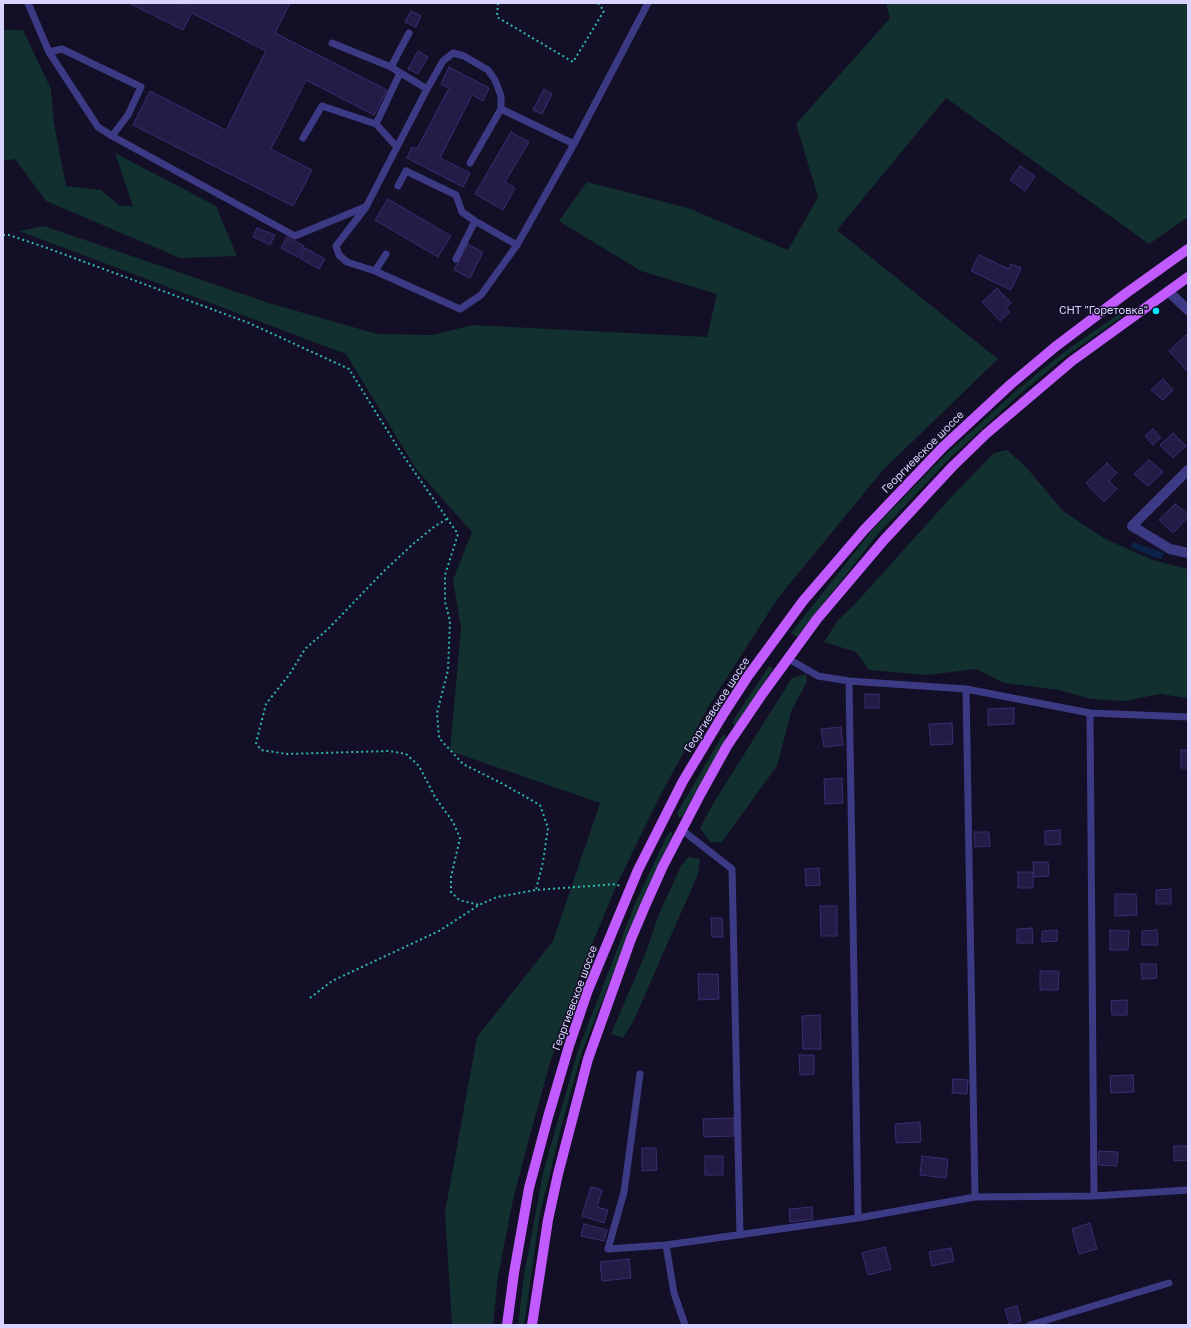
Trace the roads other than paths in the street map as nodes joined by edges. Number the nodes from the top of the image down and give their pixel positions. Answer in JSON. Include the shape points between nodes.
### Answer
{"nodes":[{"id":1,"x":28,"y":3,"type":"edge"},
{"id":2,"x":648,"y":3,"type":"edge"},
{"id":3,"x":409,"y":33,"type":"dead end"},
{"id":4,"x":332,"y":43,"type":"dead end"},
{"id":5,"x":48,"y":52,"type":"junction"},
{"id":6,"x":391,"y":67,"type":"junction"},
{"id":7,"x":400,"y":73,"type":"junction"},
{"id":8,"x":427,"y":89,"type":"junction"},
{"id":9,"x":501,"y":109,"type":"junction"},
{"id":10,"x":376,"y":124,"type":"junction"},
{"id":11,"x":112,"y":136,"type":"junction"},
{"id":12,"x":303,"y":138,"type":"dead end"},
{"id":13,"x":574,"y":144,"type":"junction"},
{"id":14,"x":397,"y":147,"type":"junction"},
{"id":15,"x":470,"y":163,"type":"dead end"},
{"id":16,"x":398,"y":186,"type":"dead end"},
{"id":17,"x":366,"y":207,"type":"junction"},
{"id":18,"x":475,"y":221,"type":"junction"},
{"id":19,"x":517,"y":245,"type":"junction"},
{"id":20,"x":1188,"y":249,"type":"edge"},
{"id":21,"x":386,"y":254,"type":"dead end"},
{"id":22,"x":456,"y":259,"type":"dead end"},
{"id":23,"x":375,"y":271,"type":"junction"},
{"id":24,"x":1188,"y":277,"type":"edge"},
{"id":25,"x":1168,"y":291,"type":"junction"},
{"id":26,"x":1188,"y":310,"type":"edge"},
{"id":27,"x":1188,"y":470,"type":"edge"},
{"id":28,"x":1188,"y":553,"type":"edge"},
{"id":29,"x":788,"y":658,"type":"junction"},
{"id":30,"x":849,"y":681,"type":"junction"},
{"id":31,"x":966,"y":689,"type":"junction"},
{"id":32,"x":1090,"y":713,"type":"junction"},
{"id":33,"x":1188,"y":717,"type":"edge"},
{"id":34,"x":682,"y":830,"type":"junction"},
{"id":35,"x":640,"y":1074,"type":"dead end"},
{"id":36,"x":1188,"y":1190,"type":"edge"},
{"id":37,"x":1094,"y":1196,"type":"junction"},
{"id":38,"x":975,"y":1197,"type":"junction"},
{"id":39,"x":858,"y":1218,"type":"junction"},
{"id":40,"x":740,"y":1235,"type":"junction"},
{"id":41,"x":666,"y":1245,"type":"junction"},
{"id":42,"x":1169,"y":1283,"type":"dead end"},
{"id":43,"x":507,"y":1325,"type":"edge"},
{"id":44,"x":532,"y":1325,"type":"edge"},
{"id":45,"x":685,"y":1325,"type":"edge"},
{"id":46,"x":1030,"y":1325,"type":"edge"}],
"edges":[{"from":1,"to":5,"type":"lane"},
{"from":2,"to":13,"type":"lane"},
{"from":3,"to":6,"type":"lane"},
{"from":4,"to":6,"type":"lane"},
{"from":5,"to":11,"type":"lane","via":[[98,127]]},
{"from":5,"to":11,"type":"lane","via":[[62,49],[141,87],[128,115]]},
{"from":6,"to":7,"type":"lane"},
{"from":7,"to":8,"type":"lane"},
{"from":7,"to":10,"type":"lane"},
{"from":8,"to":9,"type":"lane","via":[[443,61],[452,53],[464,56],[488,70],[495,80],[501,96]]},
{"from":8,"to":14,"type":"lane"},
{"from":9,"to":13,"type":"lane"},
{"from":9,"to":15,"type":"lane"},
{"from":10,"to":12,"type":"lane","via":[[322,106]]},
{"from":10,"to":14,"type":"lane"},
{"from":11,"to":17,"type":"lane","via":[[295,236]]},
{"from":13,"to":19,"type":"lane"},
{"from":14,"to":17,"type":"lane"},
{"from":16,"to":18,"type":"lane","via":[[406,171],[456,195],[462,212]]},
{"from":17,"to":23,"type":"lane","via":[[336,246],[339,255],[347,262]]},
{"from":18,"to":19,"type":"lane"},
{"from":18,"to":22,"type":"lane"},
{"from":19,"to":23,"type":"lane","via":[[481,296],[460,309]]},
{"from":20,"to":43,"type":"main road","name":"Георгиевское шоссе","via":[[1055,347],[943,447],[864,530],[803,601],[724,713],[683,781],[641,863],[588,990],[548,1117],[525,1210]]},
{"from":21,"to":23,"type":"lane"},
{"from":24,"to":25,"type":"main road"},
{"from":25,"to":26,"type":"street"},
{"from":25,"to":29,"type":"main road","via":[[1072,362],[975,445],[884,540]]},
{"from":27,"to":28,"type":"street","via":[[1132,526],[1170,548]]},
{"from":29,"to":30,"type":"lane","via":[[818,676]]},
{"from":29,"to":34,"type":"main road","via":[[727,746]]},
{"from":30,"to":31,"type":"lane"},
{"from":30,"to":39,"type":"lane"},
{"from":31,"to":32,"type":"lane"},
{"from":31,"to":38,"type":"lane"},
{"from":32,"to":33,"type":"lane"},
{"from":32,"to":37,"type":"lane"},
{"from":34,"to":40,"type":"lane","via":[[732,870]]},
{"from":34,"to":44,"type":"main road","via":[[663,866],[632,939],[588,1059],[548,1220]]},
{"from":35,"to":41,"type":"lane","via":[[624,1192],[608,1249]]},
{"from":36,"to":37,"type":"lane"},
{"from":37,"to":38,"type":"lane"},
{"from":38,"to":39,"type":"lane"},
{"from":39,"to":40,"type":"lane"},
{"from":40,"to":41,"type":"lane"},
{"from":41,"to":45,"type":"lane","via":[[674,1293]]},
{"from":42,"to":46,"type":"lane"}]}
